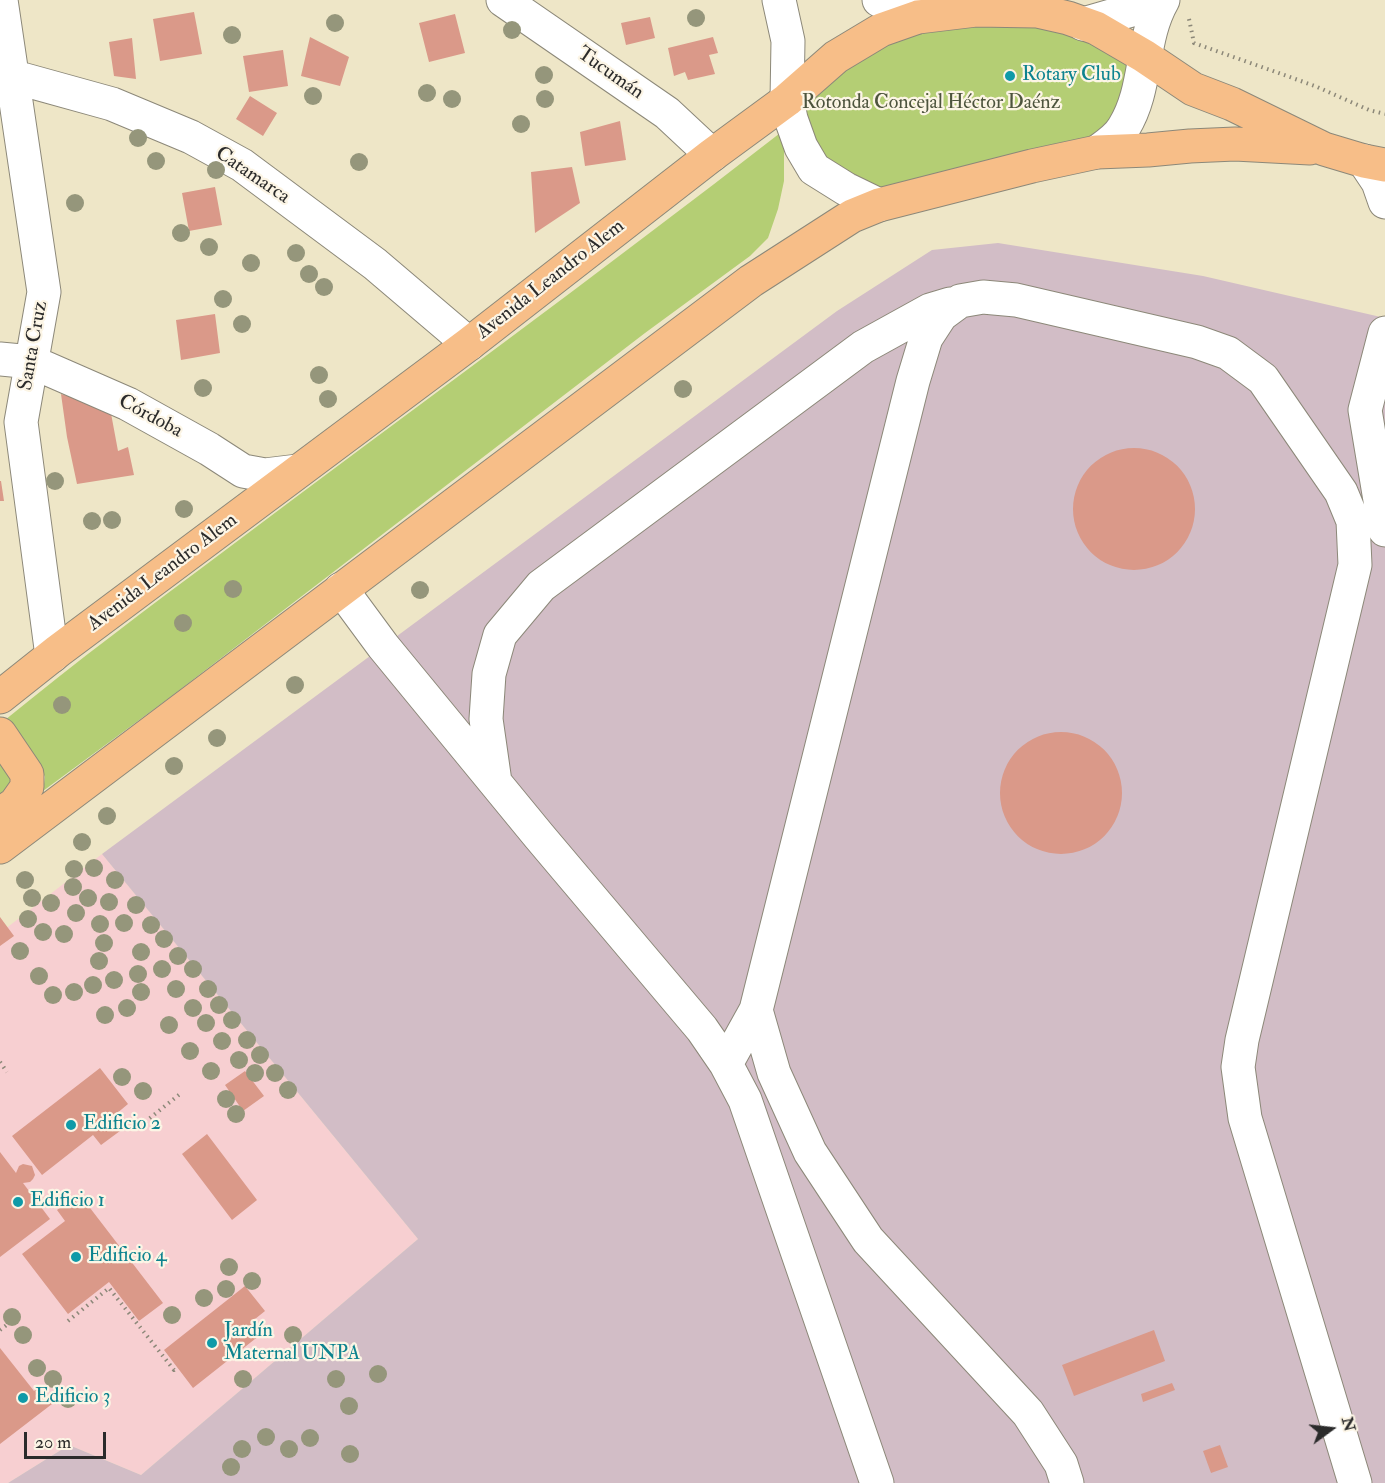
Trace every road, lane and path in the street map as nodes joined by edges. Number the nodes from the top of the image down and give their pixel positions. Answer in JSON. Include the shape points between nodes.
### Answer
{"nodes":[{"id":1,"x":0,"y":0,"type":"edge"},
{"id":2,"x":503,"y":0,"type":"edge"},
{"id":3,"x":778,"y":0,"type":"edge"},
{"id":4,"x":879,"y":0,"type":"edge"},
{"id":5,"x":1150,"y":0,"type":"edge"},
{"id":6,"x":1176,"y":8,"type":"edge"},
{"id":7,"x":918,"y":17,"type":"junction"},
{"id":8,"x":1083,"y":24,"type":"junction"},
{"id":9,"x":1144,"y":56,"type":"junction"},
{"id":10,"x":6,"y":74,"type":"edge"},
{"id":11,"x":787,"y":100,"type":"junction"},
{"id":12,"x":1385,"y":114,"type":"edge"},
{"id":13,"x":1324,"y":149,"type":"junction"},
{"id":14,"x":1097,"y":152,"type":"junction"},
{"id":15,"x":712,"y":155,"type":"junction"},
{"id":16,"x":1375,"y":163,"type":"edge"},
{"id":17,"x":1385,"y":202,"type":"edge"},
{"id":18,"x":879,"y":205,"type":"junction"},
{"id":19,"x":960,"y":300,"type":"junction"},
{"id":20,"x":1385,"y":333,"type":"edge"},
{"id":21,"x":469,"y":344,"type":"junction"},
{"id":22,"x":16,"y":360,"type":"edge"},
{"id":23,"x":298,"y":471,"type":"junction"},
{"id":24,"x":1385,"y":530,"type":"edge"},
{"id":25,"x":340,"y":590,"type":"junction"},
{"id":26,"x":51,"y":656,"type":"junction"},
{"id":27,"x":0,"y":697,"type":"edge"},
{"id":28,"x":0,"y":734,"type":"edge"},
{"id":29,"x":495,"y":782,"type":"junction"},
{"id":30,"x":0,"y":814,"type":"edge"},
{"id":31,"x":0,"y":847,"type":"edge"},
{"id":32,"x":756,"y":1010,"type":"junction"},
{"id":33,"x":0,"y":1062,"type":"edge"},
{"id":34,"x":726,"y":1064,"type":"junction"},
{"id":35,"x":7,"y":1072,"type":"dead end"},
{"id":36,"x":180,"y":1094,"type":"dead end"},
{"id":37,"x":145,"y":1122,"type":"dead end"},
{"id":38,"x":16,"y":1318,"type":"dead end"},
{"id":39,"x":68,"y":1321,"type":"dead end"},
{"id":40,"x":0,"y":1330,"type":"edge"},
{"id":41,"x":177,"y":1367,"type":"dead end"},
{"id":42,"x":877,"y":1483,"type":"edge"},
{"id":43,"x":1067,"y":1483,"type":"edge"},
{"id":44,"x":1355,"y":1483,"type":"edge"}],
"edges":[{"from":1,"to":10,"type":"street","name":"Santa Cruz"},
{"from":2,"to":15,"type":"street","name":"Tucumán","via":[[667,113]]},
{"from":3,"to":11,"type":"street","via":[[788,41]]},
{"from":4,"to":7,"type":"street"},
{"from":5,"to":8,"type":"street","via":[[1139,8]]},
{"from":6,"to":9,"type":"street","via":[[1150,27]]},
{"from":6,"to":12,"type":"path","via":[[1189,25],[1194,43]]},
{"from":7,"to":8,"type":"highway","name":"Avenida Leandro Alem","via":[[976,10],[1037,11]]},
{"from":7,"to":11,"type":"highway","name":"Avenida Leandro Alem","via":[[881,30],[836,57]]},
{"from":8,"to":9,"type":"highway","name":"Avenida Leandro Alem"},
{"from":9,"to":13,"type":"highway","name":"Avenida Leandro Alem","via":[[1193,89]]},
{"from":9,"to":14,"type":"street","via":[[1139,91],[1124,129]]},
{"from":10,"to":21,"type":"street","name":"Catamarca","via":[[112,104],[191,137],[242,165],[375,264]]},
{"from":10,"to":22,"type":"street","name":"Santa Cruz","via":[[44,292]]},
{"from":11,"to":15,"type":"highway","name":"Avenida Leandro Alem"},
{"from":11,"to":18,"type":"street","via":[[801,147],[814,169]]},
{"from":13,"to":14,"type":"highway","via":[[1235,144]]},
{"from":13,"to":16,"type":"highway"},
{"from":14,"to":18,"type":"highway"},
{"from":15,"to":21,"type":"highway","name":"Avenida Leandro Alem"},
{"from":16,"to":17,"type":"street"},
{"from":18,"to":25,"type":"highway","via":[[852,216],[751,281]]},
{"from":19,"to":29,"type":"street","via":[[930,310],[863,347],[541,586],[500,635],[489,674],[486,719]]},
{"from":19,"to":32,"type":"street","via":[[941,315],[926,338],[913,381]]},
{"from":19,"to":44,"type":"street","via":[[1016,300],[1197,342],[1228,353],[1263,379],[1341,492],[1353,522],[1355,565],[1238,1067],[1245,1118]]},
{"from":20,"to":24,"type":"street","via":[[1365,410]]},
{"from":21,"to":23,"type":"highway","name":"Avenida Leandro Alem"},
{"from":22,"to":23,"type":"street","name":"Córdoba","via":[[128,404],[243,471],[265,475]]},
{"from":22,"to":26,"type":"street","name":"Santa Cruz"},
{"from":23,"to":26,"type":"highway","name":"Avenida Leandro Alem"},
{"from":25,"to":29,"type":"street"},
{"from":25,"to":31,"type":"highway"},
{"from":26,"to":27,"type":"highway","name":"Avenida Leandro Alem"},
{"from":28,"to":30,"type":"highway","via":[[27,774],[27,788],[15,804]]},
{"from":29,"to":34,"type":"street","via":[[702,1029]]},
{"from":32,"to":34,"type":"street"},
{"from":32,"to":43,"type":"street","via":[[774,1072],[810,1152],[868,1240],[1028,1413],[1061,1464]]},
{"from":33,"to":35,"type":"path"},
{"from":34,"to":42,"type":"street","via":[[745,1100]]},
{"from":36,"to":37,"type":"path"},
{"from":38,"to":40,"type":"path"},
{"from":39,"to":41,"type":"path","via":[[109,1288],[174,1370]]}]}
